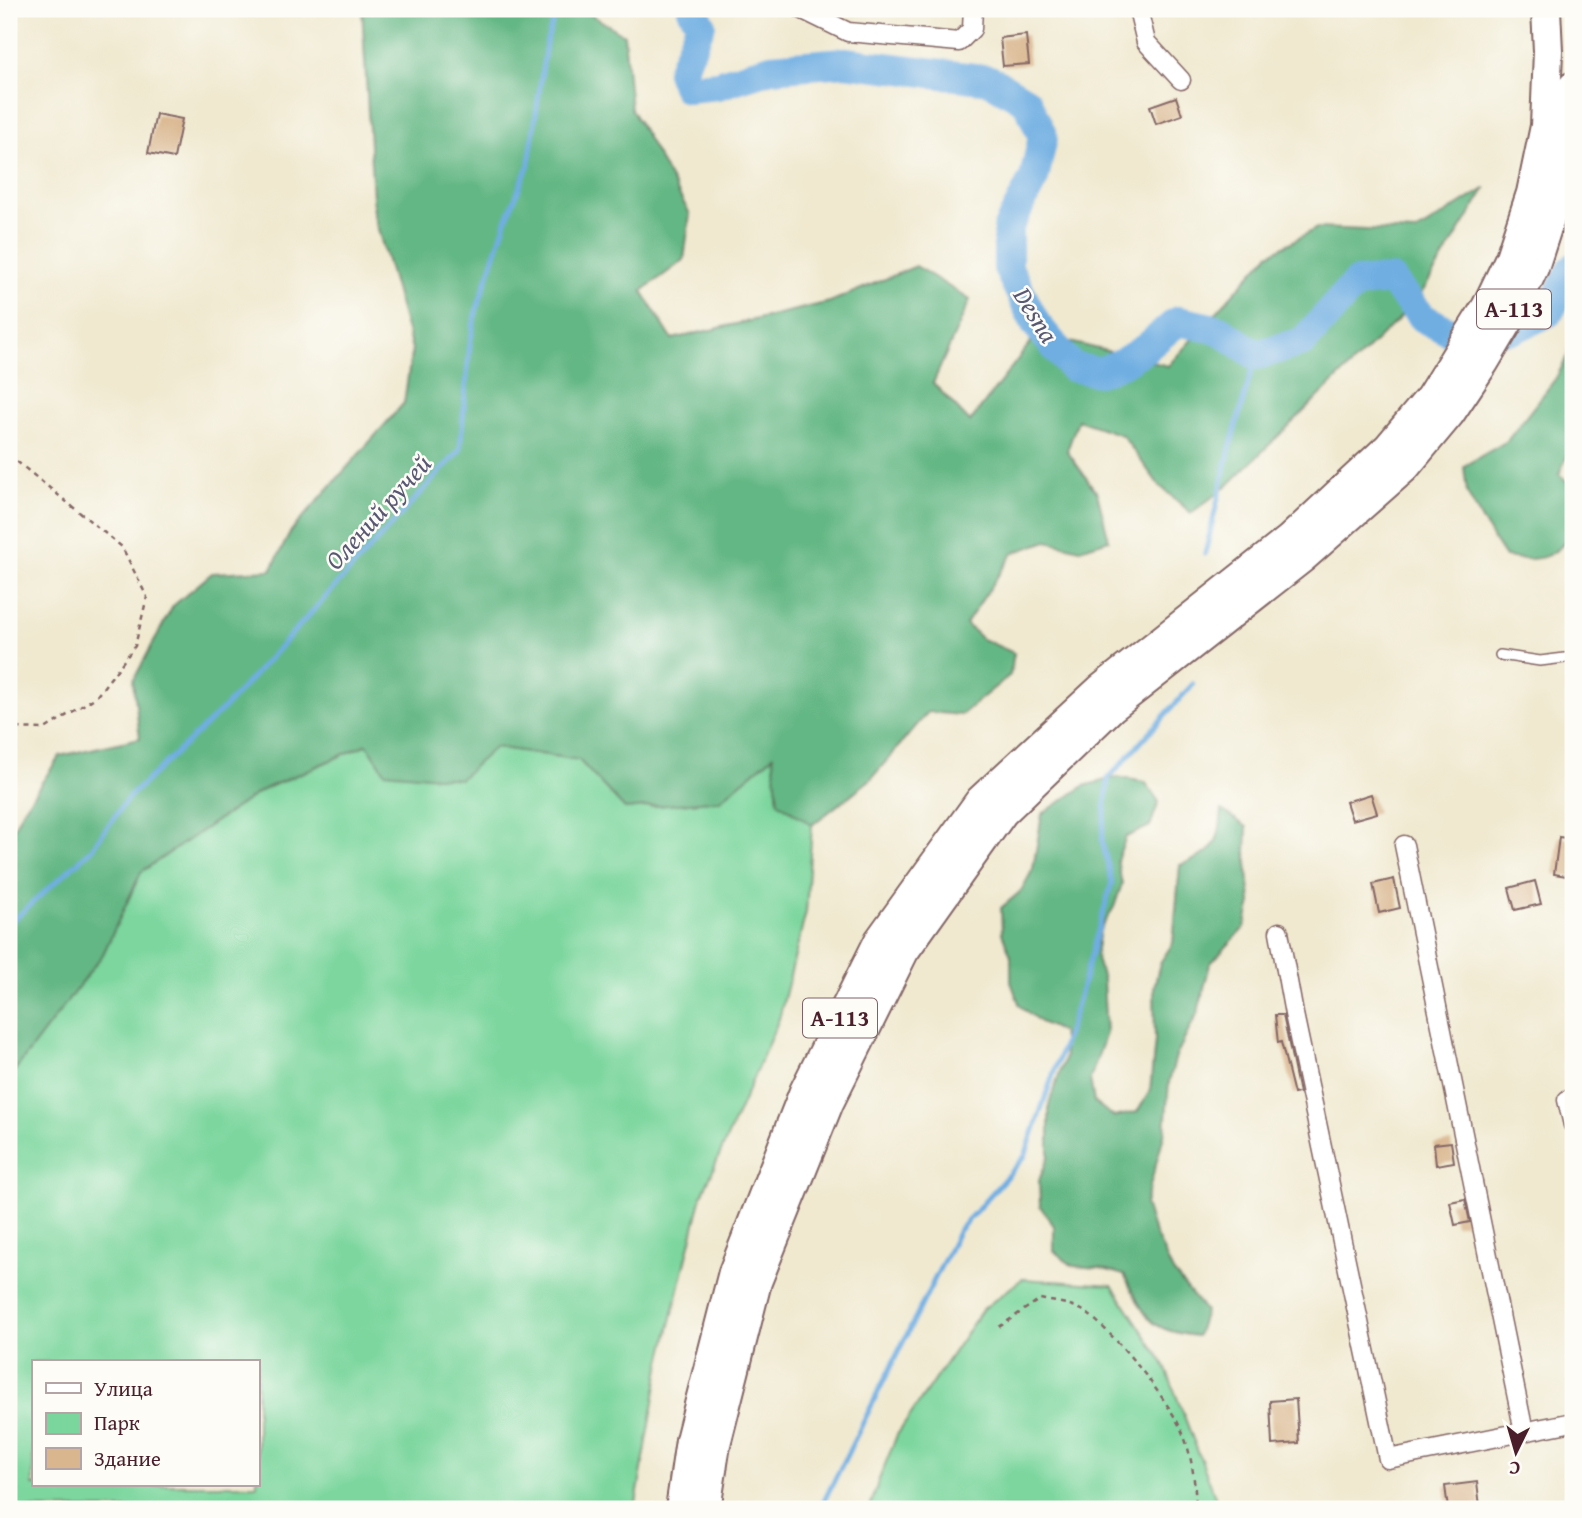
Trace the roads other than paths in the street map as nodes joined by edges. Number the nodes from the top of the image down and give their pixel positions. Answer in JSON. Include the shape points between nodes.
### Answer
{"nodes":[{"id":1,"x":801,"y":9,"type":"edge"},
{"id":2,"x":973,"y":9,"type":"edge"},
{"id":3,"x":1138,"y":9,"type":"edge"},
{"id":4,"x":1546,"y":9,"type":"edge"},
{"id":5,"x":1181,"y":79,"type":"dead end"},
{"id":6,"x":1573,"y":86,"type":"edge"},
{"id":7,"x":1558,"y":125,"type":"junction"},
{"id":8,"x":1396,"y":457,"type":"junction"},
{"id":9,"x":1500,"y":655,"type":"dead end"},
{"id":10,"x":1573,"y":657,"type":"edge"},
{"id":11,"x":1404,"y":845,"type":"dead end"},
{"id":12,"x":1279,"y":932,"type":"dead end"},
{"id":13,"x":1567,"y":1100,"type":"dead end"},
{"id":14,"x":1573,"y":1125,"type":"edge"},
{"id":15,"x":1573,"y":1422,"type":"edge"},
{"id":16,"x":1524,"y":1432,"type":"junction"},
{"id":17,"x":680,"y":1509,"type":"edge"},
{"id":18,"x":706,"y":1509,"type":"edge"}],
"edges":[{"from":1,"to":2,"type":"street","via":[[848,32],[959,42],[972,29]]},
{"from":3,"to":5,"type":"street","via":[[1146,42]]},
{"from":4,"to":7,"type":"highway","number":"А-113"},
{"from":6,"to":7,"type":"highway","number":"А-113"},
{"from":7,"to":8,"type":"highway","number":"А-113","via":[[1556,200],[1534,268],[1509,321],[1450,414]]},
{"from":8,"to":17,"type":"highway","number":"А-113","via":[[1100,689],[980,800],[879,940],[804,1091],[733,1272],[690,1440]]},
{"from":8,"to":18,"type":"highway","number":"А-113","via":[[1303,558],[1112,708],[1003,813],[904,952],[829,1103],[757,1282],[716,1444]]},
{"from":9,"to":10,"type":"lane","via":[[1540,661]]},
{"from":11,"to":16,"type":"street"},
{"from":12,"to":16,"type":"street","via":[[1388,1459]]},
{"from":13,"to":14,"type":"street"},
{"from":15,"to":16,"type":"street"}]}
